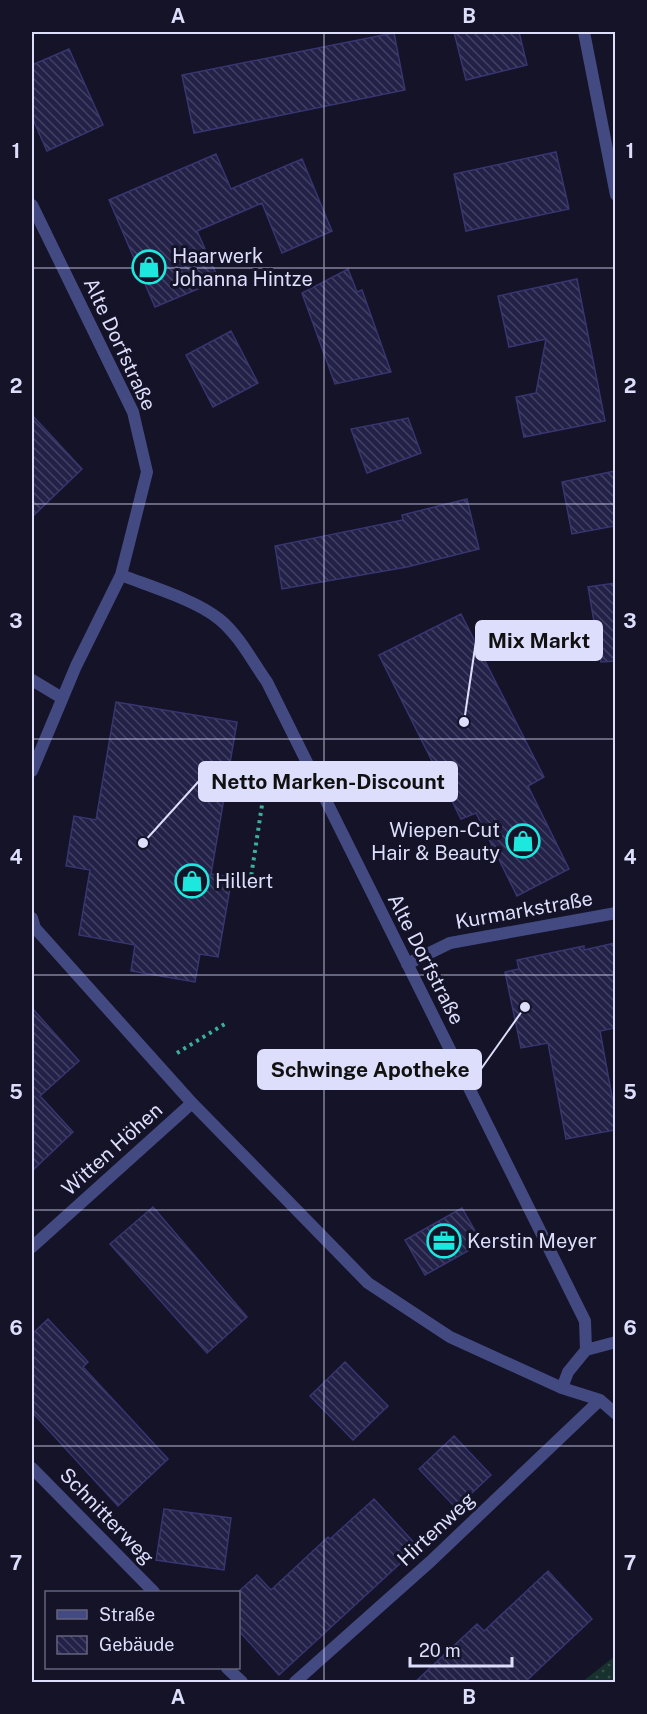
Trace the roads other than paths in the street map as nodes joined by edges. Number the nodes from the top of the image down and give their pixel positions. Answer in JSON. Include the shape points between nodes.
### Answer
{"nodes":[{"id":1,"x":584,"y":32,"type":"edge"},
{"id":2,"x":615,"y":195,"type":"edge"},
{"id":3,"x":32,"y":205,"type":"edge"},
{"id":4,"x":121,"y":575,"type":"junction"},
{"id":5,"x":32,"y":680,"type":"edge"},
{"id":6,"x":62,"y":698,"type":"junction"},
{"id":7,"x":32,"y":771,"type":"edge"},
{"id":8,"x":615,"y":913,"type":"edge"},
{"id":9,"x":32,"y":918,"type":"edge"},
{"id":10,"x":407,"y":964,"type":"junction"},
{"id":11,"x":192,"y":1103,"type":"junction"},
{"id":12,"x":32,"y":1247,"type":"edge"},
{"id":13,"x":615,"y":1342,"type":"edge"},
{"id":14,"x":586,"y":1350,"type":"junction"},
{"id":15,"x":562,"y":1388,"type":"junction"},
{"id":16,"x":600,"y":1400,"type":"junction"},
{"id":17,"x":615,"y":1414,"type":"edge"},
{"id":18,"x":32,"y":1468,"type":"edge"},
{"id":19,"x":152,"y":1591,"type":"edge"},
{"id":20,"x":228,"y":1669,"type":"edge"},
{"id":21,"x":242,"y":1683,"type":"edge"},
{"id":22,"x":295,"y":1683,"type":"edge"}],
"edges":[{"from":1,"to":2,"type":"street"},
{"from":3,"to":4,"type":"street","name":"Alte Dorfstraße","via":[[136,422],[147,472]]},
{"from":4,"to":6,"type":"street","name":"Alte Dorfstraße"},
{"from":4,"to":10,"type":"street","name":"Alte Dorfstraße","via":[[179,597],[218,618],[231,630],[267,682]]},
{"from":5,"to":6,"type":"street"},
{"from":6,"to":7,"type":"street","name":"Alte Dorfstraße"},
{"from":8,"to":10,"type":"street","name":"Kurmarkstraße","via":[[450,943]]},
{"from":9,"to":11,"type":"street","via":[[35,928]]},
{"from":10,"to":14,"type":"street","name":"Alte Dorfstraße","via":[[585,1320]]},
{"from":11,"to":12,"type":"street","name":"Witten Höhen"},
{"from":11,"to":15,"type":"street","via":[[368,1283],[450,1337]]},
{"from":13,"to":14,"type":"street"},
{"from":14,"to":15,"type":"street","via":[[568,1372]]},
{"from":15,"to":16,"type":"street"},
{"from":16,"to":17,"type":"street"},
{"from":16,"to":22,"type":"street","name":"Hirtenweg"},
{"from":18,"to":19,"type":"street","name":"Schnitterweg"},
{"from":20,"to":21,"type":"street"}]}
